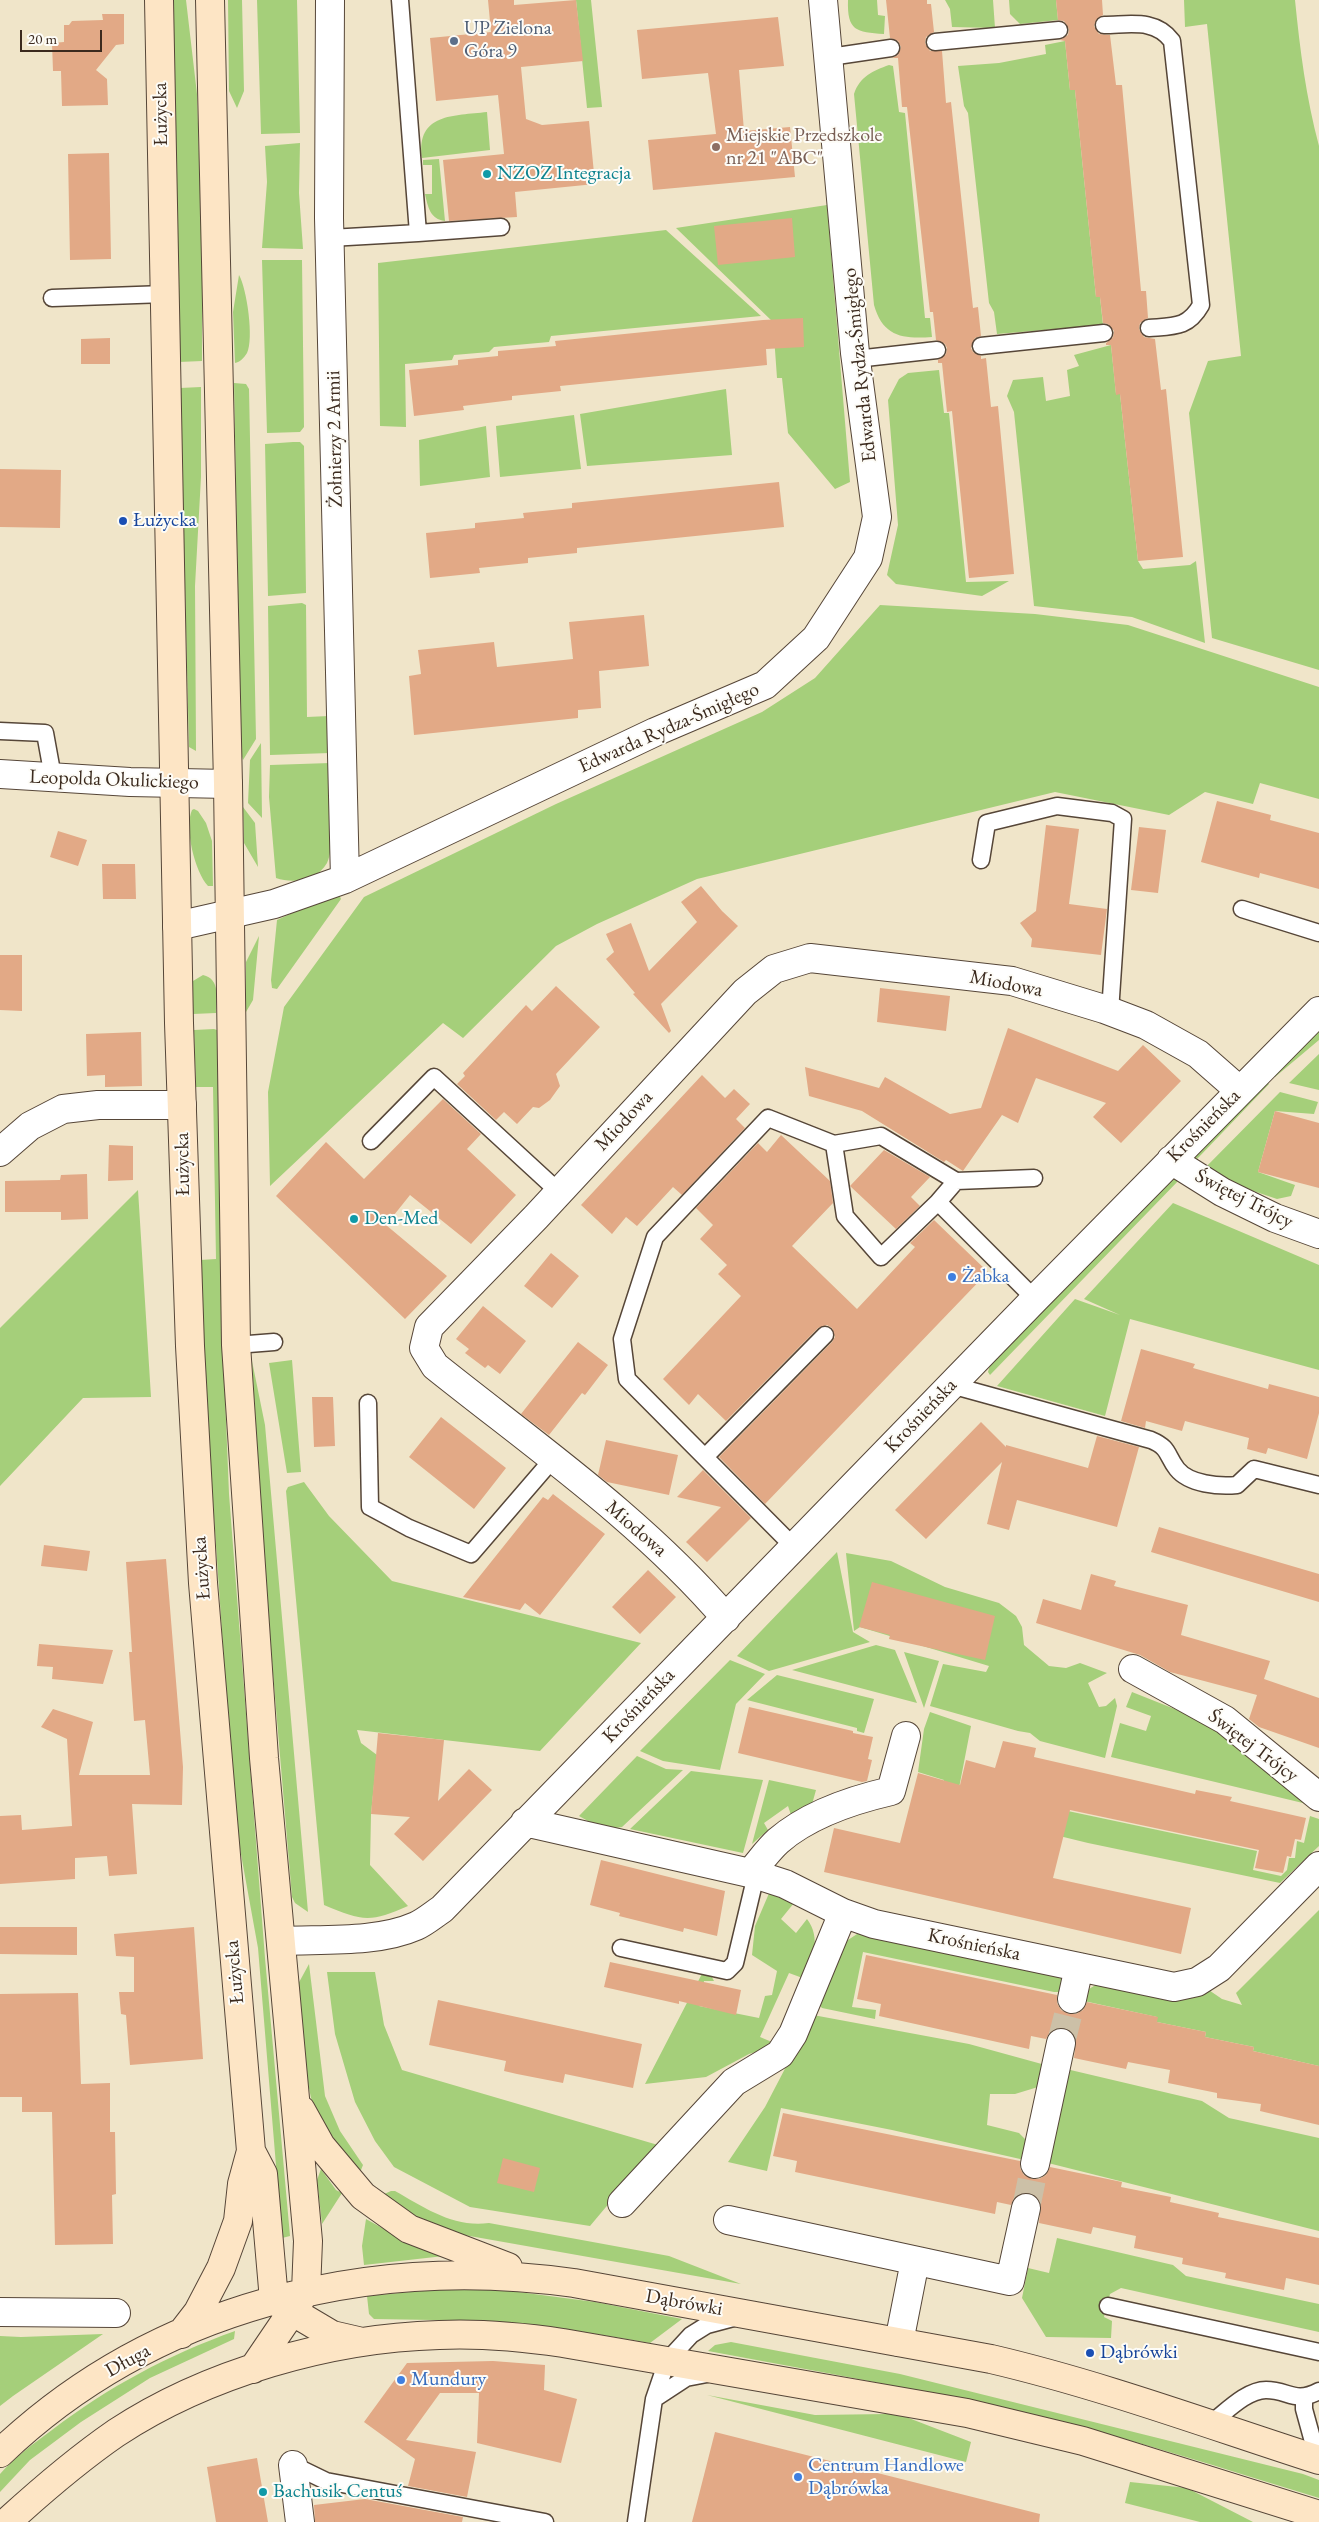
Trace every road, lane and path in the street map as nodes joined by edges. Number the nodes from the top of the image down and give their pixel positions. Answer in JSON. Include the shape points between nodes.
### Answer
{"nodes":[{"id":1,"x":159,"y":0,"type":"edge"},
{"id":2,"x":210,"y":0,"type":"edge"},
{"id":3,"x":330,"y":0,"type":"edge"},
{"id":4,"x":400,"y":0,"type":"edge"},
{"id":5,"x":823,"y":0,"type":"edge"},
{"id":6,"x":1104,"y":25,"type":"dead end"},
{"id":7,"x":1059,"y":30,"type":"dead end"},
{"id":8,"x":935,"y":42,"type":"dead end"},
{"id":9,"x":891,"y":48,"type":"dead end"},
{"id":10,"x":830,"y":57,"type":"junction"},
{"id":11,"x":501,"y":227,"type":"dead end"},
{"id":12,"x":418,"y":233,"type":"junction"},
{"id":13,"x":330,"y":238,"type":"junction"},
{"id":14,"x":165,"y":294,"type":"junction"},
{"id":15,"x":52,"y":298,"type":"dead end"},
{"id":16,"x":1149,"y":328,"type":"dead end"},
{"id":17,"x":1104,"y":333,"type":"dead end"},
{"id":18,"x":981,"y":346,"type":"dead end"},
{"id":19,"x":937,"y":350,"type":"dead end"},
{"id":20,"x":856,"y":359,"type":"junction"},
{"id":21,"x":0,"y":731,"type":"edge"},
{"id":22,"x":0,"y":774,"type":"edge"},
{"id":23,"x":53,"y":778,"type":"junction"},
{"id":24,"x":176,"y":783,"type":"junction"},
{"id":25,"x":228,"y":784,"type":"junction"},
{"id":26,"x":981,"y":860,"type":"dead end"},
{"id":27,"x":345,"y":879,"type":"junction"},
{"id":28,"x":1242,"y":909,"type":"dead end"},
{"id":29,"x":228,"y":914,"type":"junction"},
{"id":30,"x":177,"y":926,"type":"junction"},
{"id":31,"x":1319,"y":933,"type":"edge"},
{"id":32,"x":1319,"y":1011,"type":"edge"},
{"id":33,"x":1110,"y":1012,"type":"junction"},
{"id":34,"x":1240,"y":1090,"type":"junction"},
{"id":35,"x":182,"y":1116,"type":"junction"},
{"id":36,"x":370,"y":1141,"type":"dead end"},
{"id":37,"x":834,"y":1144,"type":"junction"},
{"id":38,"x":0,"y":1152,"type":"edge"},
{"id":39,"x":1171,"y":1160,"type":"junction"},
{"id":40,"x":1034,"y":1178,"type":"dead end"},
{"id":41,"x":956,"y":1181,"type":"junction"},
{"id":42,"x":559,"y":1192,"type":"junction"},
{"id":43,"x":938,"y":1202,"type":"junction"},
{"id":44,"x":1319,"y":1234,"type":"edge"},
{"id":45,"x":1035,"y":1299,"type":"junction"},
{"id":46,"x":825,"y":1335,"type":"dead end"},
{"id":47,"x":274,"y":1342,"type":"dead end"},
{"id":48,"x":236,"y":1345,"type":"junction"},
{"id":49,"x":951,"y":1385,"type":"junction"},
{"id":50,"x":368,"y":1403,"type":"dead end"},
{"id":51,"x":705,"y":1457,"type":"junction"},
{"id":52,"x":552,"y":1460,"type":"junction"},
{"id":53,"x":1319,"y":1485,"type":"edge"},
{"id":54,"x":794,"y":1547,"type":"junction"},
{"id":55,"x":726,"y":1618,"type":"junction"},
{"id":56,"x":1133,"y":1669,"type":"dead end"},
{"id":57,"x":906,"y":1736,"type":"dead end"},
{"id":58,"x":1319,"y":1797,"type":"edge"},
{"id":59,"x":525,"y":1822,"type":"junction"},
{"id":60,"x":1319,"y":1866,"type":"edge"},
{"id":61,"x":753,"y":1874,"type":"junction"},
{"id":62,"x":843,"y":1913,"type":"junction"},
{"id":63,"x":282,"y":1941,"type":"junction"},
{"id":64,"x":621,"y":1948,"type":"dead end"},
{"id":65,"x":1079,"y":1967,"type":"junction"},
{"id":66,"x":1072,"y":1999,"type":"tunnel mouth"},
{"id":67,"x":1061,"y":2043,"type":"tunnel mouth"},
{"id":68,"x":296,"y":2099,"type":"junction"},
{"id":69,"x":251,"y":2151,"type":"junction"},
{"id":70,"x":1035,"y":2164,"type":"tunnel mouth"},
{"id":71,"x":622,"y":2203,"type":"dead end"},
{"id":72,"x":1026,"y":2208,"type":"tunnel mouth"},
{"id":73,"x":728,"y":2220,"type":"dead end"},
{"id":74,"x":915,"y":2261,"type":"junction"},
{"id":75,"x":533,"y":2277,"type":"junction"},
{"id":76,"x":291,"y":2301,"type":"junction"},
{"id":77,"x":1108,"y":2306,"type":"dead end"},
{"id":78,"x":0,"y":2312,"type":"edge"},
{"id":79,"x":116,"y":2313,"type":"dead end"},
{"id":80,"x":746,"y":2314,"type":"junction"},
{"id":81,"x":181,"y":2334,"type":"junction"},
{"id":82,"x":360,"y":2342,"type":"junction"},
{"id":83,"x":899,"y":2342,"type":"junction"},
{"id":84,"x":1319,"y":2352,"type":"edge"},
{"id":85,"x":667,"y":2361,"type":"junction"},
{"id":86,"x":253,"y":2369,"type":"junction"},
{"id":87,"x":723,"y":2371,"type":"junction"},
{"id":88,"x":1319,"y":2391,"type":"edge"},
{"id":89,"x":1304,"y":2398,"type":"junction"},
{"id":90,"x":654,"y":2400,"type":"junction"},
{"id":91,"x":1210,"y":2424,"type":"junction"},
{"id":92,"x":0,"y":2453,"type":"edge"},
{"id":93,"x":1319,"y":2460,"type":"edge"},
{"id":94,"x":293,"y":2465,"type":"joint"},
{"id":95,"x":1319,"y":2514,"type":"edge"},
{"id":96,"x":7,"y":2522,"type":"edge"},
{"id":97,"x":300,"y":2522,"type":"edge"},
{"id":98,"x":545,"y":2522,"type":"edge"},
{"id":99,"x":636,"y":2522,"type":"edge"}],
"edges":[{"from":1,"to":14,"type":"main road","name":"Łużycka"},
{"from":2,"to":25,"type":"main road"},
{"from":3,"to":13,"type":"street","name":"Żołnierzy 2 Armii"},
{"from":4,"to":12,"type":"lane"},
{"from":5,"to":10,"type":"street","name":"Edwarda Rydza-Śmigłego"},
{"from":6,"to":16,"type":"lane","via":[[1150,24],[1172,41],[1201,305],[1193,318],[1181,325]]},
{"from":7,"to":8,"type":"lane"},
{"from":9,"to":10,"type":"lane"},
{"from":10,"to":20,"type":"street","name":"Edwarda Rydza-Śmigłego"},
{"from":11,"to":12,"type":"lane"},
{"from":12,"to":13,"type":"lane"},
{"from":13,"to":27,"type":"street","name":"Żołnierzy 2 Armii"},
{"from":14,"to":15,"type":"lane"},
{"from":14,"to":24,"type":"main road","name":"Łużycka"},
{"from":17,"to":18,"type":"lane"},
{"from":19,"to":20,"type":"lane"},
{"from":20,"to":27,"type":"street","name":"Edwarda Rydza-Śmigłego","via":[[877,516],[868,558],[816,638],[765,685],[655,732]]},
{"from":21,"to":23,"type":"lane","via":[[45,732]]},
{"from":22,"to":23,"type":"street","name":"Leopolda Okulickiego"},
{"from":23,"to":24,"type":"street","name":"Leopolda Okulickiego"},
{"from":24,"to":25,"type":"street","name":"Leopolda Okulickiego"},
{"from":24,"to":30,"type":"main road","name":"Łużycka"},
{"from":25,"to":29,"type":"main road"},
{"from":26,"to":33,"type":"lane","via":[[987,823],[1057,806],[1112,813],[1123,819]]},
{"from":27,"to":29,"type":"street","name":"Edwarda Rydza-Śmigłego","via":[[274,904]]},
{"from":28,"to":31,"type":"lane"},
{"from":29,"to":30,"type":"street","name":"Edwarda Rydza-Śmigłego"},
{"from":29,"to":48,"type":"main road"},
{"from":30,"to":35,"type":"main road","name":"Łużycka"},
{"from":32,"to":34,"type":"street","name":"Krośnieńska"},
{"from":33,"to":34,"type":"street","name":"Miodowa","via":[[1146,1025],[1198,1054]]},
{"from":33,"to":42,"type":"street","name":"Miodowa","via":[[1012,981],[810,958],[774,969],[744,992]]},
{"from":34,"to":39,"type":"street","name":"Krośnieńska"},
{"from":35,"to":38,"type":"street","via":[[98,1105],[63,1109],[30,1126]]},
{"from":35,"to":69,"type":"main road","name":"Łużycka","via":[[187,1285],[203,1582]]},
{"from":36,"to":42,"type":"lane","via":[[434,1077]]},
{"from":37,"to":41,"type":"lane","via":[[881,1136]]},
{"from":37,"to":43,"type":"lane","via":[[845,1216],[881,1257]]},
{"from":37,"to":51,"type":"lane","via":[[768,1118],[654,1237],[622,1339],[627,1379]]},
{"from":39,"to":44,"type":"street","name":"Świętej Trójcy","via":[[1222,1192],[1275,1218]]},
{"from":39,"to":45,"type":"street","name":"Krośnieńska"},
{"from":40,"to":41,"type":"lane"},
{"from":41,"to":43,"type":"lane"},
{"from":42,"to":52,"type":"street","name":"Miodowa","via":[[429,1327],[424,1348],[435,1366]]},
{"from":43,"to":45,"type":"lane"},
{"from":45,"to":49,"type":"street","name":"Krośnieńska"},
{"from":46,"to":51,"type":"lane"},
{"from":47,"to":48,"type":"lane"},
{"from":48,"to":63,"type":"main road","via":[[264,1758]]},
{"from":49,"to":53,"type":"lane","via":[[1151,1440],[1163,1445],[1178,1470],[1213,1485],[1237,1485],[1254,1469]]},
{"from":49,"to":54,"type":"street","name":"Krośnieńska"},
{"from":50,"to":52,"type":"lane","via":[[370,1507],[408,1528],[471,1554]]},
{"from":51,"to":54,"type":"lane"},
{"from":52,"to":55,"type":"street","name":"Miodowa","via":[[640,1529],[696,1583]]},
{"from":54,"to":55,"type":"street","name":"Krośnieńska"},
{"from":55,"to":59,"type":"street","name":"Krośnieńska"},
{"from":56,"to":58,"type":"street","name":"Świętej Trójcy","via":[[1225,1720]]},
{"from":57,"to":61,"type":"street","via":[[891,1790],[860,1798],[807,1822],[778,1841]]},
{"from":59,"to":61,"type":"street","name":"Krośnieńska"},
{"from":59,"to":63,"type":"street","name":"Krośnieńska","via":[[442,1909],[416,1926],[373,1937]]},
{"from":60,"to":65,"type":"street","name":"Krośnieńska","via":[[1219,1968],[1197,1982],[1174,1987]]},
{"from":61,"to":62,"type":"street","name":"Krośnieńska","via":[[785,1884]]},
{"from":61,"to":64,"type":"lane","via":[[735,1963],[727,1971]]},
{"from":62,"to":65,"type":"street","name":"Krośnieńska","via":[[874,1924]]},
{"from":62,"to":71,"type":"street","via":[[793,2034],[780,2054],[734,2082]]},
{"from":63,"to":68,"type":"main road"},
{"from":65,"to":66,"type":"street"},
{"from":67,"to":70,"type":"street"},
{"from":68,"to":75,"type":"main road","via":[[321,2146],[363,2196],[409,2229]]},
{"from":68,"to":76,"type":"main road","via":[[308,2242]]},
{"from":69,"to":76,"type":"main road","name":"Łużycka","via":[[263,2174]]},
{"from":69,"to":81,"type":"main road","via":[[242,2184],[238,2221],[221,2268],[198,2312]]},
{"from":72,"to":74,"type":"street","via":[[1010,2282]]},
{"from":73,"to":74,"type":"street"},
{"from":74,"to":83,"type":"street"},
{"from":75,"to":76,"type":"main road","name":"Dąbrówki","via":[[475,2273],[370,2280]]},
{"from":75,"to":80,"type":"main road","name":"Dąbrówki"},
{"from":76,"to":81,"type":"main road","name":"Długa","via":[[242,2310]]},
{"from":76,"to":82,"type":"main road","via":[[332,2335]]},
{"from":76,"to":86,"type":"main road"},
{"from":77,"to":84,"type":"lane"},
{"from":78,"to":79,"type":"street"},
{"from":80,"to":83,"type":"main road","name":"Dąbrówki"},
{"from":80,"to":85,"type":"lane","via":[[691,2334]]},
{"from":81,"to":92,"type":"main road","name":"Długa","via":[[92,2381],[52,2409]]},
{"from":82,"to":85,"type":"main road","via":[[439,2335],[516,2337]]},
{"from":82,"to":86,"type":"main road"},
{"from":83,"to":91,"type":"main road","name":"Dąbrówki","via":[[1038,2370]]},
{"from":85,"to":87,"type":"main road"},
{"from":85,"to":90,"type":"lane"},
{"from":86,"to":96,"type":"main road","via":[[183,2396],[116,2433],[56,2477]]},
{"from":87,"to":90,"type":"lane","via":[[686,2378]]},
{"from":87,"to":95,"type":"main road","via":[[967,2413],[1101,2447]]},
{"from":88,"to":89,"type":"lane"},
{"from":89,"to":91,"type":"lane","via":[[1266,2390],[1247,2396]]},
{"from":89,"to":93,"type":"lane","via":[[1304,2409]]},
{"from":90,"to":99,"type":"lane"},
{"from":91,"to":93,"type":"main road","name":"Dąbrówki"},
{"from":94,"to":97,"type":"street"},
{"from":94,"to":98,"type":"lane","via":[[326,2481]]}]}
